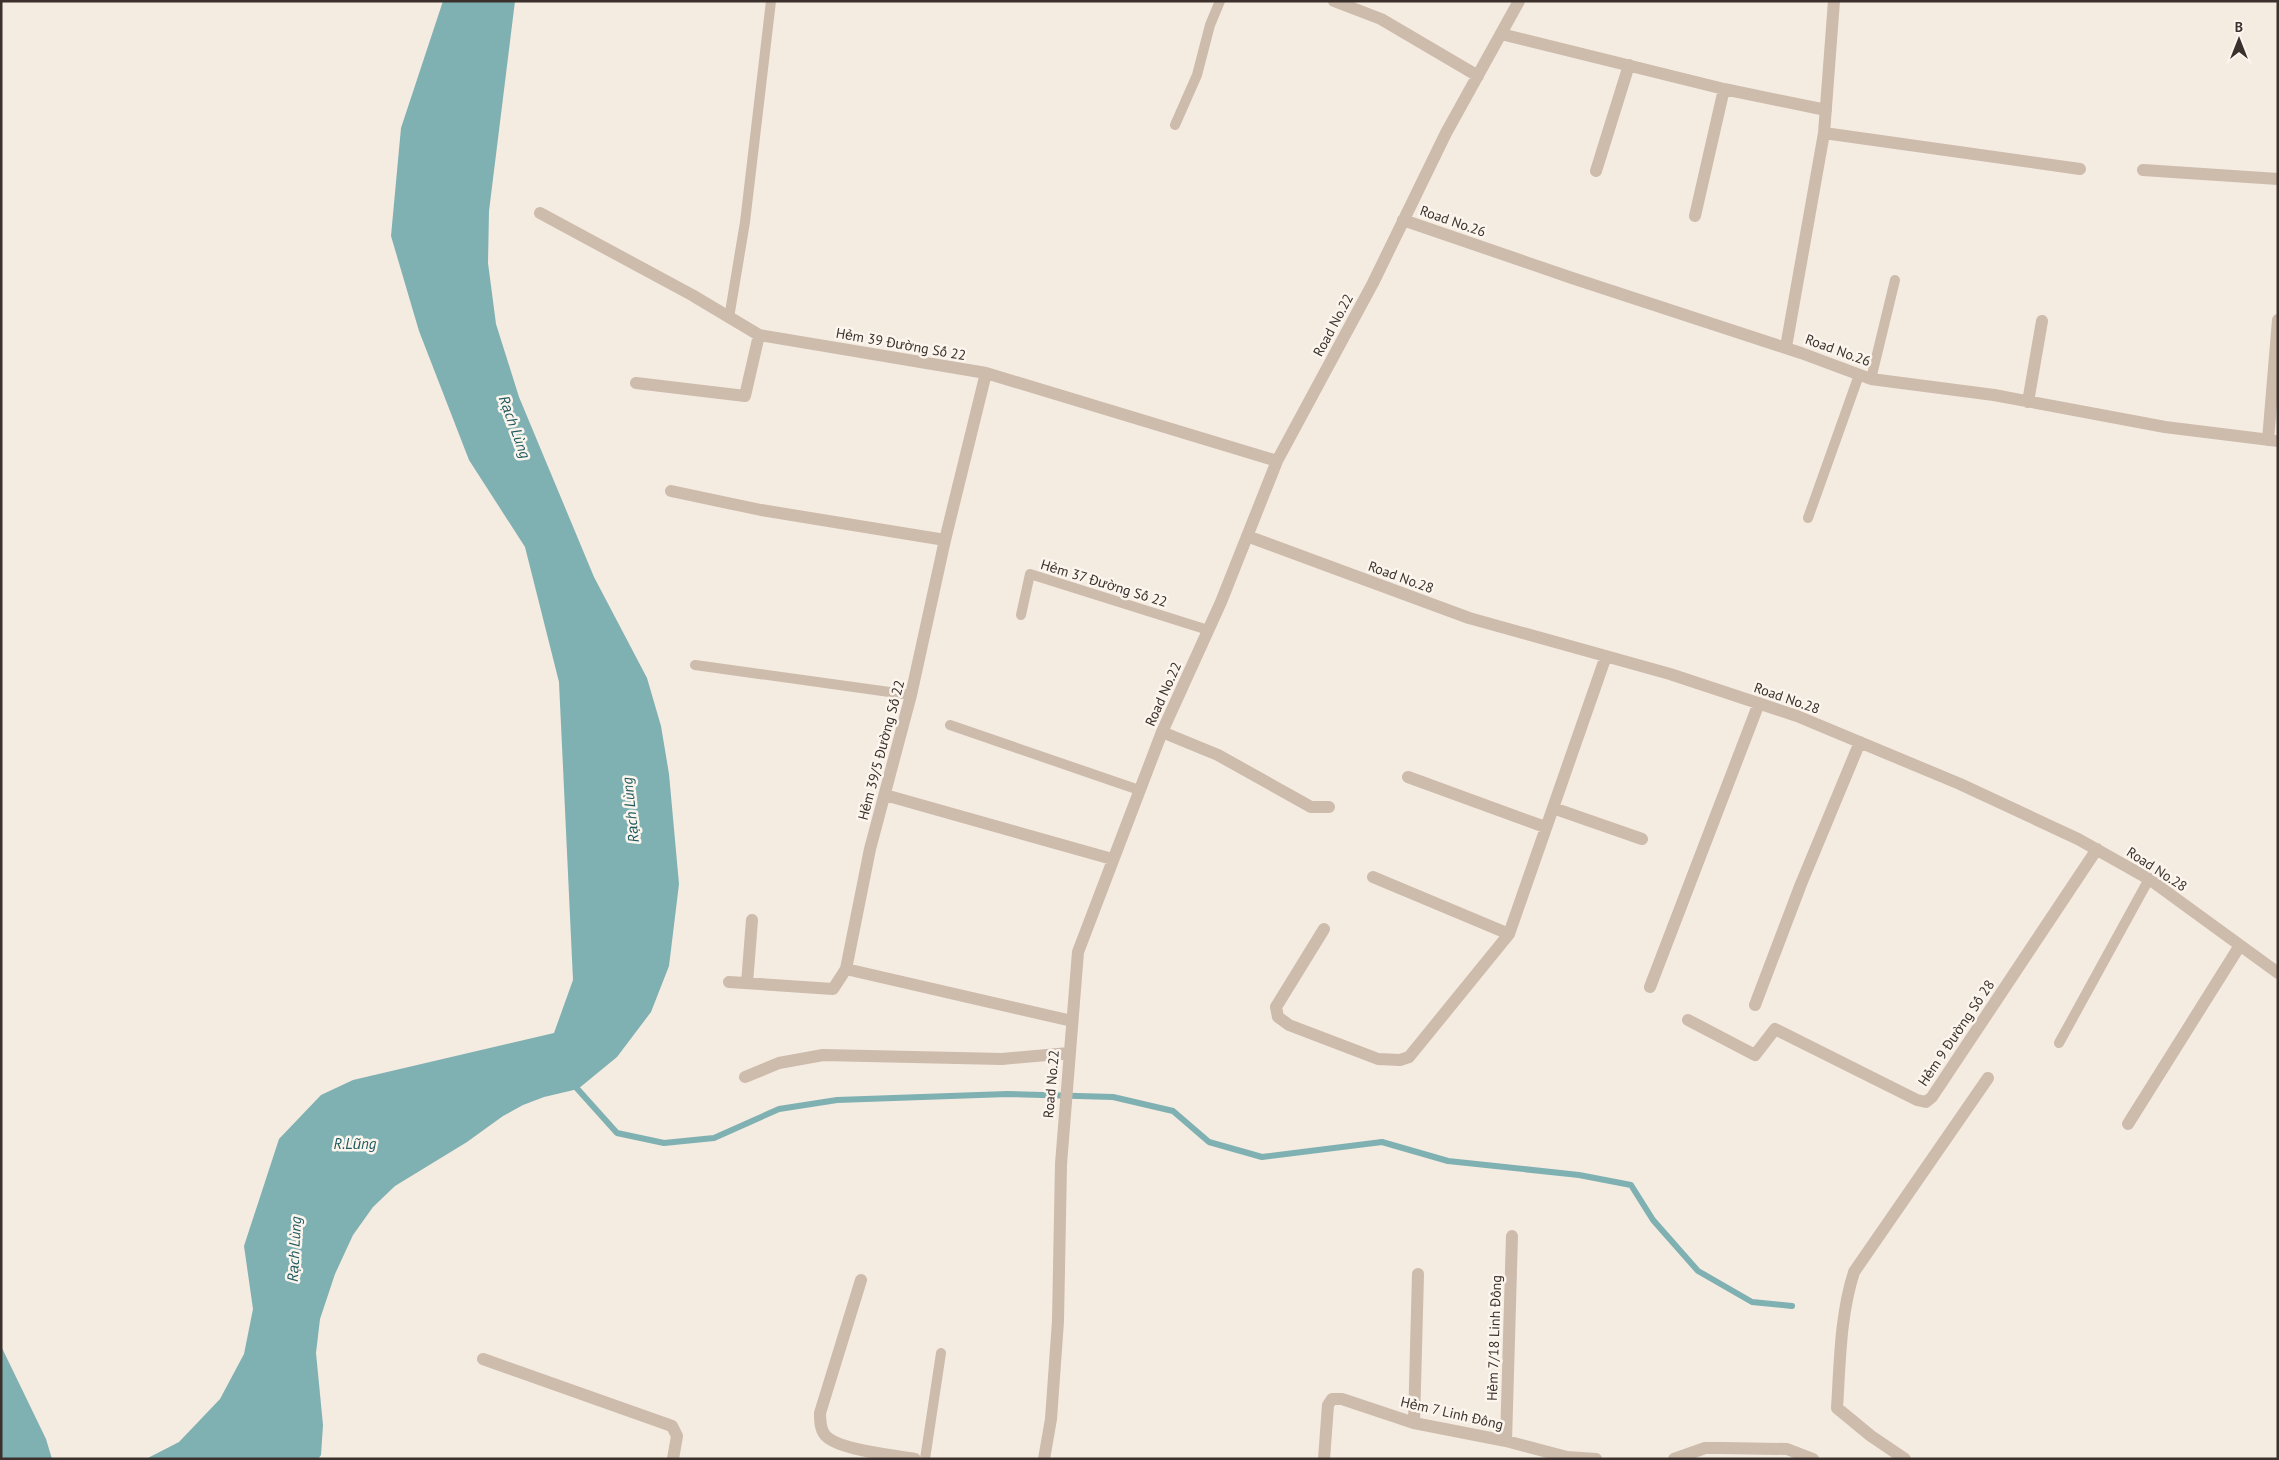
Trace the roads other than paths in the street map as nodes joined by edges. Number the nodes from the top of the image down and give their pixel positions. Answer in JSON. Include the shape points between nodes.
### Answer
{"nodes":[{"id":1,"x":771,"y":1,"type":"edge"},
{"id":2,"x":1220,"y":1,"type":"edge"},
{"id":3,"x":1334,"y":1,"type":"edge"},
{"id":4,"x":1519,"y":1,"type":"edge"},
{"id":5,"x":1834,"y":1,"type":"edge"},
{"id":6,"x":1501,"y":34,"type":"junction"},
{"id":7,"x":1629,"y":64,"type":"junction"},
{"id":8,"x":1478,"y":76,"type":"junction"},
{"id":9,"x":1724,"y":88,"type":"junction"},
{"id":10,"x":1826,"y":110,"type":"junction"},
{"id":11,"x":1176,"y":125,"type":"dead end"},
{"id":12,"x":1824,"y":133,"type":"junction"},
{"id":13,"x":2080,"y":169,"type":"dead end"},
{"id":14,"x":2143,"y":170,"type":"dead end"},
{"id":15,"x":1596,"y":172,"type":"dead end"},
{"id":16,"x":2278,"y":179,"type":"edge"},
{"id":17,"x":540,"y":213,"type":"dead end"},
{"id":18,"x":1695,"y":216,"type":"dead end"},
{"id":19,"x":1403,"y":220,"type":"junction"},
{"id":20,"x":1895,"y":280,"type":"dead end"},
{"id":21,"x":729,"y":318,"type":"junction"},
{"id":22,"x":2278,"y":320,"type":"edge"},
{"id":23,"x":2042,"y":321,"type":"dead end"},
{"id":24,"x":759,"y":335,"type":"junction"},
{"id":25,"x":1786,"y":347,"type":"junction"},
{"id":26,"x":986,"y":373,"type":"junction"},
{"id":27,"x":1865,"y":377,"type":"junction"},
{"id":28,"x":636,"y":383,"type":"dead end"},
{"id":29,"x":2028,"y":402,"type":"junction"},
{"id":30,"x":2273,"y":441,"type":"edge"},
{"id":31,"x":1277,"y":461,"type":"junction"},
{"id":32,"x":671,"y":491,"type":"dead end"},
{"id":33,"x":1808,"y":518,"type":"dead end"},
{"id":34,"x":1247,"y":536,"type":"junction"},
{"id":35,"x":946,"y":540,"type":"junction"},
{"id":36,"x":1021,"y":615,"type":"dead end"},
{"id":37,"x":1208,"y":630,"type":"junction"},
{"id":38,"x":1606,"y":656,"type":"junction"},
{"id":39,"x":695,"y":665,"type":"dead end"},
{"id":40,"x":911,"y":695,"type":"junction"},
{"id":41,"x":1759,"y":704,"type":"junction"},
{"id":42,"x":950,"y":725,"type":"dead end"},
{"id":43,"x":1162,"y":732,"type":"junction"},
{"id":44,"x":1860,"y":742,"type":"junction"},
{"id":45,"x":1408,"y":777,"type":"dead end"},
{"id":46,"x":1139,"y":790,"type":"junction"},
{"id":47,"x":885,"y":794,"type":"junction"},
{"id":48,"x":1329,"y":806,"type":"dead end"},
{"id":49,"x":1553,"y":808,"type":"junction"},
{"id":50,"x":1545,"y":827,"type":"junction"},
{"id":51,"x":1642,"y":839,"type":"dead end"},
{"id":52,"x":2097,"y":849,"type":"junction"},
{"id":53,"x":1112,"y":859,"type":"junction"},
{"id":54,"x":1373,"y":877,"type":"dead end"},
{"id":55,"x":2149,"y":879,"type":"junction"},
{"id":56,"x":752,"y":920,"type":"dead end"},
{"id":57,"x":1324,"y":929,"type":"dead end"},
{"id":58,"x":1509,"y":934,"type":"junction"},
{"id":59,"x":2240,"y":947,"type":"junction"},
{"id":60,"x":846,"y":969,"type":"junction"},
{"id":61,"x":2278,"y":973,"type":"edge"},
{"id":62,"x":730,"y":982,"type":"dead end"},
{"id":63,"x":747,"y":983,"type":"junction"},
{"id":64,"x":1650,"y":987,"type":"dead end"},
{"id":65,"x":1755,"y":1005,"type":"dead end"},
{"id":66,"x":1688,"y":1020,"type":"dead end"},
{"id":67,"x":1072,"y":1021,"type":"junction"},
{"id":68,"x":2059,"y":1043,"type":"dead end"},
{"id":69,"x":1069,"y":1053,"type":"junction"},
{"id":70,"x":745,"y":1077,"type":"dead end"},
{"id":71,"x":1988,"y":1078,"type":"dead end"},
{"id":72,"x":2128,"y":1124,"type":"dead end"},
{"id":73,"x":1512,"y":1236,"type":"dead end"},
{"id":74,"x":1418,"y":1274,"type":"dead end"},
{"id":75,"x":861,"y":1280,"type":"dead end"},
{"id":76,"x":941,"y":1353,"type":"dead end"},
{"id":77,"x":483,"y":1359,"type":"dead end"},
{"id":78,"x":1414,"y":1423,"type":"junction"},
{"id":79,"x":1506,"y":1441,"type":"junction"},
{"id":80,"x":1705,"y":1454,"type":"edge"},
{"id":81,"x":1811,"y":1458,"type":"edge"},
{"id":82,"x":673,"y":1459,"type":"edge"},
{"id":83,"x":915,"y":1459,"type":"edge"},
{"id":84,"x":925,"y":1459,"type":"edge"},
{"id":85,"x":1044,"y":1459,"type":"edge"},
{"id":86,"x":1324,"y":1459,"type":"edge"},
{"id":87,"x":1596,"y":1459,"type":"edge"},
{"id":88,"x":1674,"y":1459,"type":"edge"},
{"id":89,"x":1905,"y":1459,"type":"edge"}],
"edges":[{"from":1,"to":21,"type":"lane","via":[[745,222]]},
{"from":2,"to":11,"type":"lane","via":[[1210,25],[1198,76]]},
{"from":3,"to":8,"type":"street","via":[[1381,19]]},
{"from":4,"to":6,"type":"street","name":"Road No.22"},
{"from":5,"to":10,"type":"street"},
{"from":6,"to":7,"type":"street"},
{"from":6,"to":8,"type":"street","name":"Road No.22"},
{"from":7,"to":9,"type":"street"},
{"from":7,"to":15,"type":"street"},
{"from":8,"to":19,"type":"street","name":"Road No.22"},
{"from":9,"to":10,"type":"street"},
{"from":9,"to":18,"type":"street"},
{"from":10,"to":12,"type":"street"},
{"from":12,"to":13,"type":"street"},
{"from":12,"to":25,"type":"street"},
{"from":14,"to":16,"type":"street"},
{"from":17,"to":21,"type":"street","name":"Hẻm 39 Đường Số 22"},
{"from":19,"to":25,"type":"street","name":"Road No.26"},
{"from":19,"to":31,"type":"street","name":"Road No.22","via":[[1373,283]]},
{"from":20,"to":27,"type":"lane"},
{"from":21,"to":24,"type":"street","name":"Hẻm 39 Đường Số 22"},
{"from":22,"to":30,"type":"street"},
{"from":23,"to":29,"type":"street"},
{"from":24,"to":26,"type":"street","name":"Hẻm 39 Đường Số 22"},
{"from":24,"to":28,"type":"street","via":[[745,396]]},
{"from":25,"to":27,"type":"street","name":"Road No.26"},
{"from":26,"to":31,"type":"street","name":"Hẻm 39 Đường Số 22"},
{"from":26,"to":35,"type":"street","name":"Hẻm 39/5 Đường Số 22"},
{"from":27,"to":29,"type":"street","name":"Road No.26"},
{"from":27,"to":33,"type":"lane"},
{"from":29,"to":30,"type":"street","name":"Road No.26","via":[[2165,427]]},
{"from":31,"to":34,"type":"street","name":"Road No.22"},
{"from":32,"to":35,"type":"street","via":[[761,510]]},
{"from":34,"to":37,"type":"street","name":"Road No.22"},
{"from":34,"to":38,"type":"street","name":"Road No.28","via":[[1469,618]]},
{"from":35,"to":40,"type":"street","name":"Hẻm 39/5 Đường Số 22"},
{"from":36,"to":37,"type":"lane","name":"Hẻm 37 Đường Số 22","via":[[1030,574]]},
{"from":37,"to":43,"type":"street","name":"Road No.22"},
{"from":38,"to":41,"type":"street","name":"Road No.28"},
{"from":38,"to":49,"type":"street"},
{"from":39,"to":40,"type":"lane"},
{"from":40,"to":47,"type":"street","name":"Hẻm 39/5 Đường Số 22"},
{"from":41,"to":44,"type":"street","name":"Road No.28"},
{"from":41,"to":64,"type":"street"},
{"from":42,"to":46,"type":"lane"},
{"from":43,"to":46,"type":"street","name":"Road No.22"},
{"from":43,"to":48,"type":"street","via":[[1218,755],[1311,806]]},
{"from":44,"to":52,"type":"street","name":"Road No.28","via":[[1960,784]]},
{"from":44,"to":65,"type":"street"},
{"from":45,"to":50,"type":"street"},
{"from":46,"to":53,"type":"street","name":"Road No.22"},
{"from":47,"to":53,"type":"street"},
{"from":47,"to":60,"type":"street","name":"Hẻm 39/5 Đường Số 22","via":[[870,849]]},
{"from":49,"to":50,"type":"street"},
{"from":49,"to":51,"type":"street"},
{"from":50,"to":58,"type":"street"},
{"from":52,"to":55,"type":"street","name":"Road No.28"},
{"from":52,"to":66,"type":"street","name":"Hẻm 9 Đường Số 28","via":[[1932,1098],[1926,1102],[1775,1029],[1755,1055]]},
{"from":53,"to":67,"type":"street","name":"Road No.22","via":[[1078,952]]},
{"from":54,"to":58,"type":"street"},
{"from":55,"to":59,"type":"street","name":"Road No.28"},
{"from":55,"to":68,"type":"lane"},
{"from":56,"to":63,"type":"street"},
{"from":57,"to":58,"type":"street","via":[[1276,1007],[1278,1017],[1289,1025],[1378,1059],[1400,1060],[1409,1057]]},
{"from":59,"to":61,"type":"street","name":"Road No.28"},
{"from":59,"to":72,"type":"street"},
{"from":60,"to":63,"type":"street","via":[[834,989]]},
{"from":60,"to":67,"type":"street"},
{"from":62,"to":63,"type":"street"},
{"from":67,"to":69,"type":"street","name":"Road No.22"},
{"from":69,"to":70,"type":"street","via":[[1002,1059],[823,1055],[779,1063]]},
{"from":69,"to":85,"type":"street","name":"Road No.22","via":[[1061,1164],[1058,1321]]},
{"from":71,"to":89,"type":"street","via":[[1854,1272],[1846,1299],[1837,1408]]},
{"from":73,"to":79,"type":"street","name":"Hẻm 7/18 Linh Đông"},
{"from":74,"to":78,"type":"street"},
{"from":75,"to":83,"type":"street","via":[[820,1413],[823,1432],[839,1444]]},
{"from":76,"to":84,"type":"lane"},
{"from":77,"to":82,"type":"street","via":[[672,1426],[677,1436]]},
{"from":78,"to":79,"type":"street","name":"Hẻm 7 Linh Đông"},
{"from":78,"to":86,"type":"street","name":"Hẻm 7 Linh Đông","via":[[1342,1399],[1332,1399],[1328,1405]]},
{"from":79,"to":87,"type":"street","name":"Hẻm 7 Linh Đông","via":[[1567,1457]]},
{"from":80,"to":81,"type":"street","via":[[1787,1449]]},
{"from":80,"to":88,"type":"street"}]}
